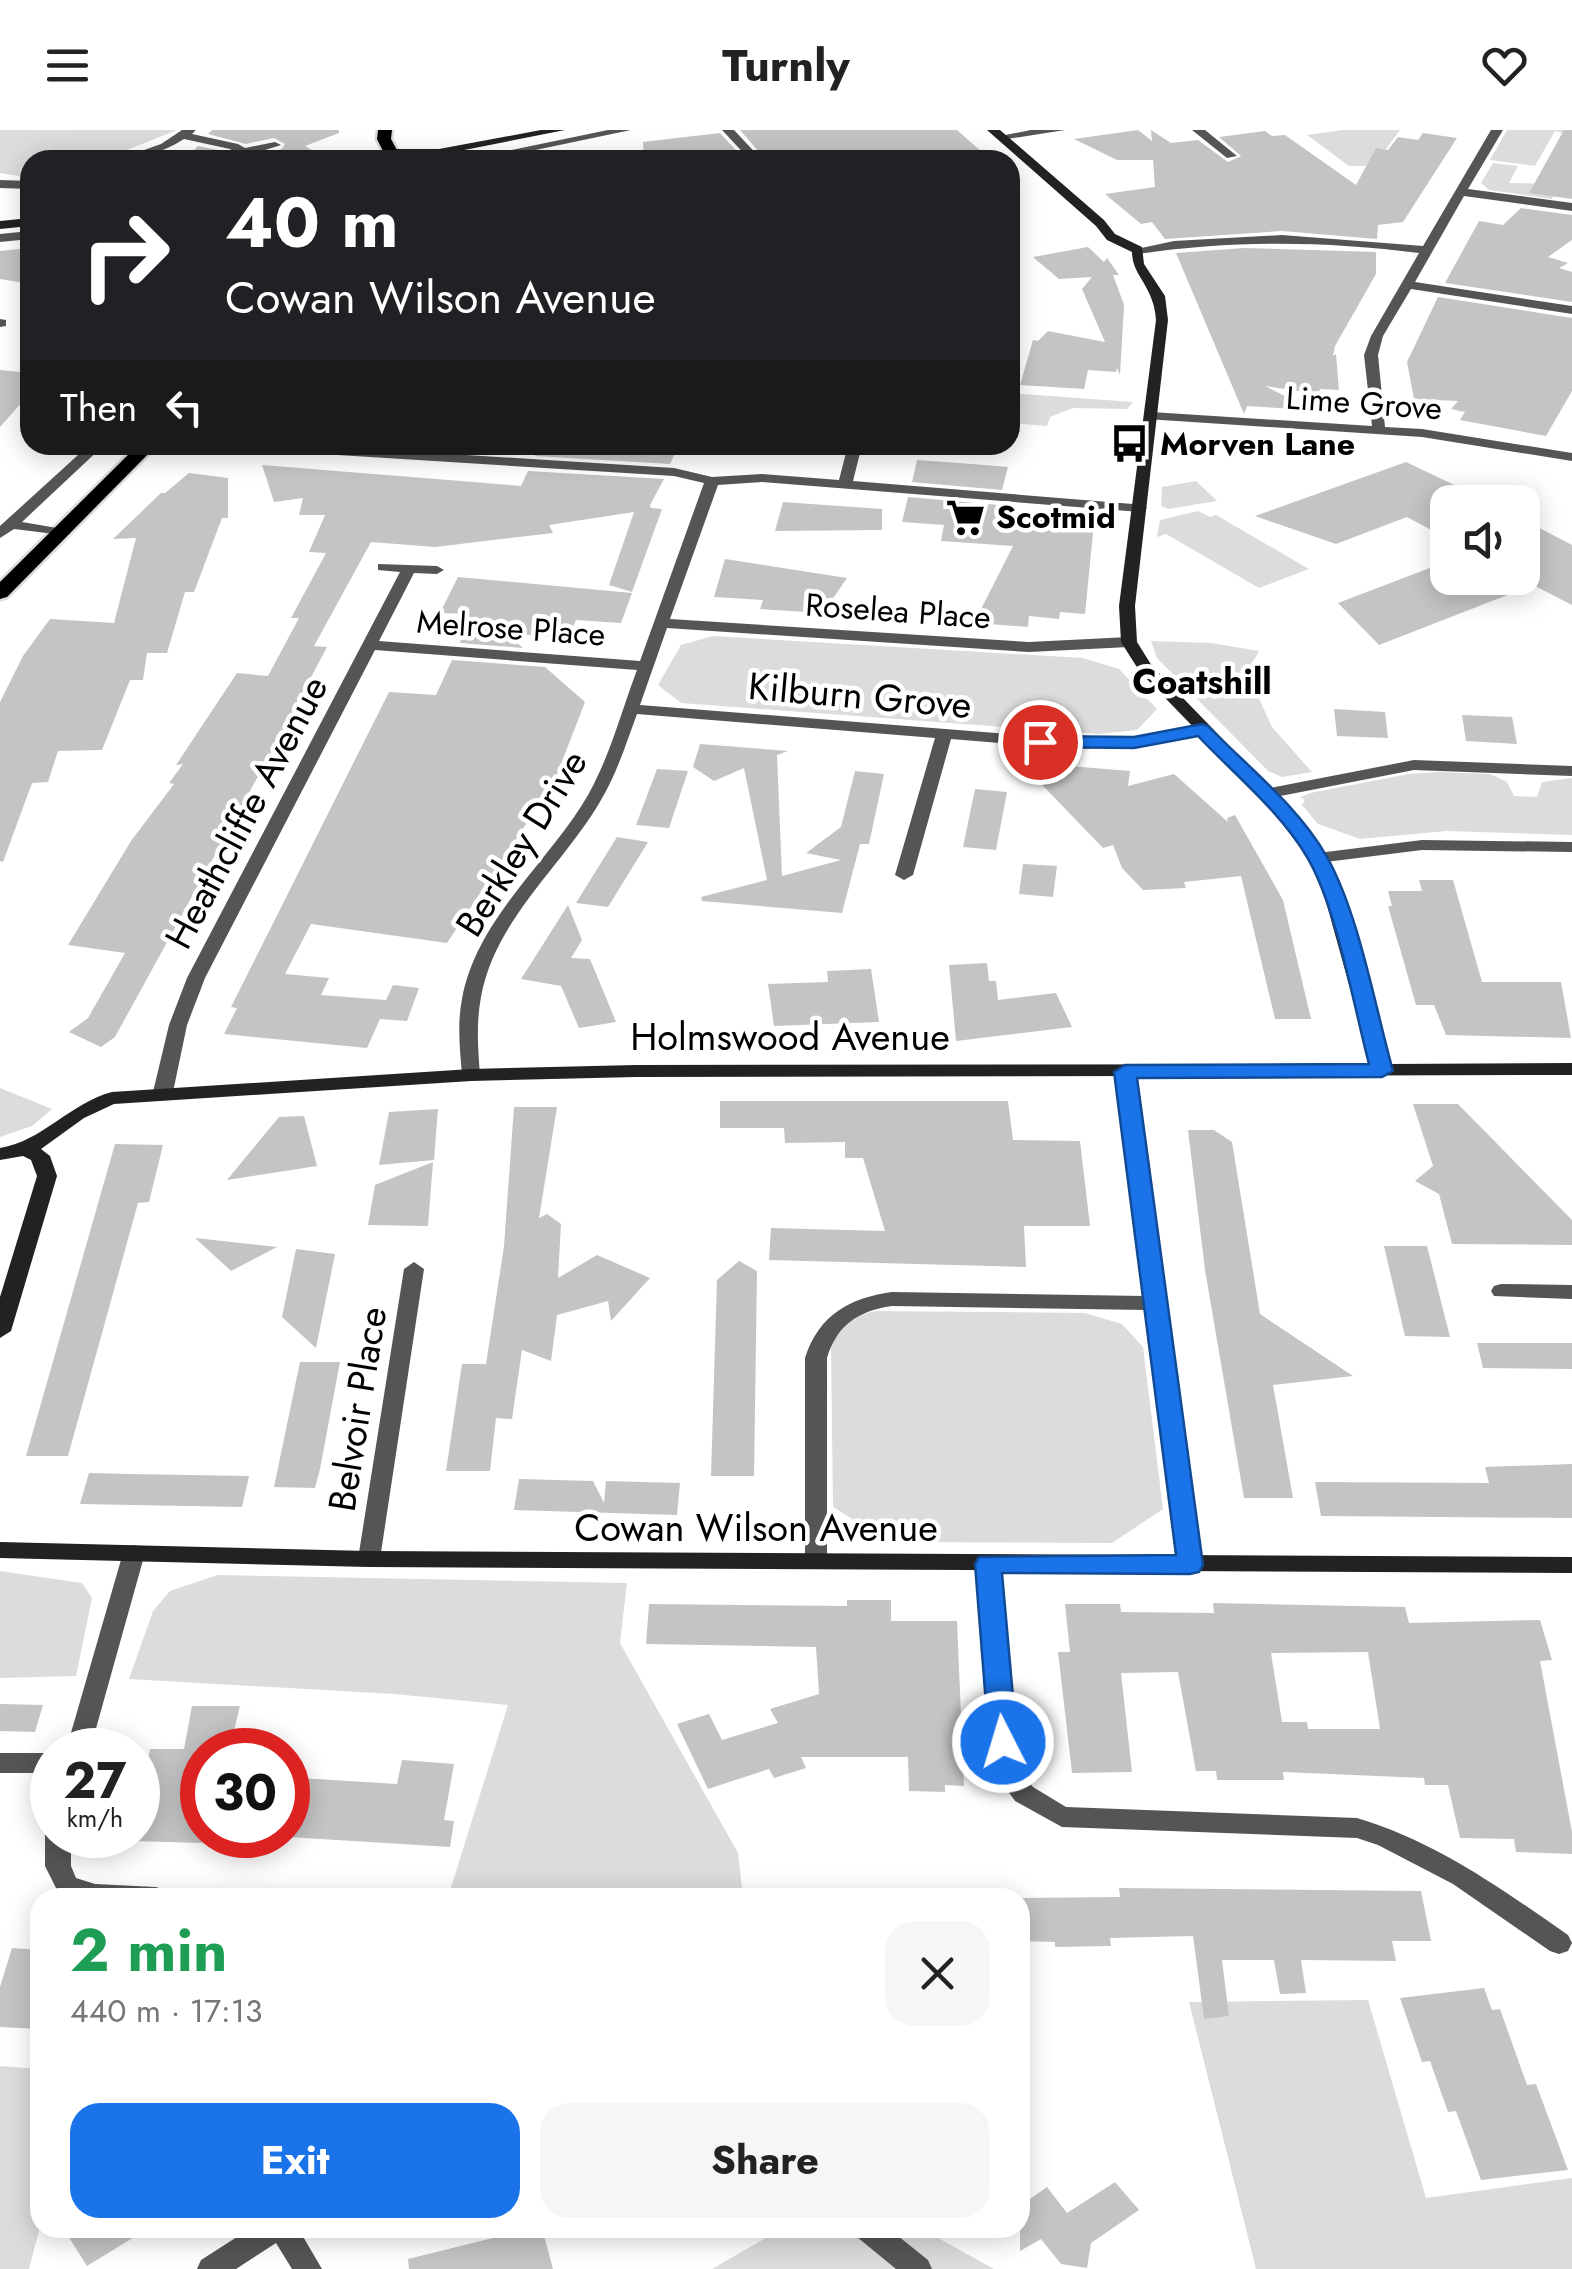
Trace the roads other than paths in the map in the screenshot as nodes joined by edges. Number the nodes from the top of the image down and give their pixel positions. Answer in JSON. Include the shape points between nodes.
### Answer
{"nodes":[{"id":1,"x":559,"y":130,"type":"edge"},
{"id":2,"x":625,"y":130,"type":"edge"},
{"id":3,"x":728,"y":130,"type":"edge"},
{"id":4,"x":1058,"y":130,"type":"edge"},
{"id":5,"x":1198,"y":130,"type":"edge"},
{"id":6,"x":1498,"y":130,"type":"edge"},
{"id":7,"x":188,"y":133,"type":"edge"},
{"id":8,"x":997,"y":134,"type":"edge"},
{"id":9,"x":275,"y":145,"type":"dead end"},
{"id":10,"x":146,"y":150,"type":"edge"},
{"id":11,"x":236,"y":150,"type":"edge"},
{"id":12,"x":263,"y":150,"type":"edge"},
{"id":13,"x":450,"y":150,"type":"edge"},
{"id":14,"x":522,"y":150,"type":"edge"},
{"id":15,"x":747,"y":150,"type":"edge"},
{"id":16,"x":1020,"y":154,"type":"edge"},
{"id":17,"x":1231,"y":156,"type":"dead end"},
{"id":18,"x":1461,"y":192,"type":"junction"},
{"id":19,"x":1572,"y":208,"type":"edge"},
{"id":20,"x":1138,"y":250,"type":"junction"},
{"id":21,"x":1426,"y":250,"type":"junction"},
{"id":22,"x":1406,"y":284,"type":"junction"},
{"id":23,"x":1572,"y":310,"type":"edge"},
{"id":24,"x":1151,"y":416,"type":"junction"},
{"id":25,"x":1379,"y":430,"type":"junction"},
{"id":26,"x":86,"y":455,"type":"edge"},
{"id":27,"x":138,"y":455,"type":"edge"},
{"id":28,"x":382,"y":455,"type":"edge"},
{"id":29,"x":466,"y":455,"type":"edge"},
{"id":30,"x":853,"y":455,"type":"edge"},
{"id":31,"x":1572,"y":457,"type":"edge"},
{"id":32,"x":463,"y":461,"type":"junction"},
{"id":33,"x":712,"y":481,"type":"junction"},
{"id":34,"x":844,"y":487,"type":"junction"},
{"id":35,"x":1140,"y":508,"type":"junction"},
{"id":36,"x":5,"y":529,"type":"edge"},
{"id":37,"x":58,"y":532,"type":"junction"},
{"id":38,"x":383,"y":567,"type":"dead end"},
{"id":39,"x":409,"y":569,"type":"junction"},
{"id":40,"x":437,"y":570,"type":"dead end"},
{"id":41,"x":0,"y":593,"type":"edge"},
{"id":42,"x":663,"y":623,"type":"junction"},
{"id":43,"x":1129,"y":642,"type":"junction"},
{"id":44,"x":371,"y":645,"type":"junction"},
{"id":45,"x":647,"y":666,"type":"junction"},
{"id":46,"x":632,"y":709,"type":"junction"},
{"id":47,"x":1202,"y":730,"type":"junction"},
{"id":48,"x":944,"y":735,"type":"junction"},
{"id":49,"x":1572,"y":771,"type":"edge"},
{"id":50,"x":1265,"y":794,"type":"junction"},
{"id":51,"x":1572,"y":847,"type":"edge"},
{"id":52,"x":1318,"y":858,"type":"junction"},
{"id":53,"x":904,"y":875,"type":"dead end"},
{"id":54,"x":1572,"y":1069,"type":"edge"},
{"id":55,"x":1382,"y":1071,"type":"junction"},
{"id":56,"x":1125,"y":1072,"type":"junction"},
{"id":57,"x":471,"y":1075,"type":"junction"},
{"id":58,"x":163,"y":1092,"type":"junction"},
{"id":59,"x":25,"y":1150,"type":"junction"},
{"id":60,"x":0,"y":1154,"type":"edge"},
{"id":61,"x":414,"y":1269,"type":"dead end"},
{"id":62,"x":1501,"y":1291,"type":"dead end"},
{"id":63,"x":1572,"y":1292,"type":"edge"},
{"id":64,"x":1156,"y":1303,"type":"junction"},
{"id":65,"x":0,"y":1330,"type":"edge"},
{"id":66,"x":0,"y":1550,"type":"edge"},
{"id":67,"x":134,"y":1553,"type":"junction"},
{"id":68,"x":370,"y":1559,"type":"junction"},
{"id":69,"x":816,"y":1561,"type":"junction"},
{"id":70,"x":988,"y":1564,"type":"junction"},
{"id":71,"x":1572,"y":1564,"type":"edge"},
{"id":72,"x":1190,"y":1565,"type":"junction"},
{"id":73,"x":84,"y":1728,"type":"edge"},
{"id":74,"x":0,"y":1763,"type":"edge"},
{"id":75,"x":30,"y":1763,"type":"edge"},
{"id":76,"x":58,"y":1858,"type":"edge"},
{"id":77,"x":74,"y":1888,"type":"edge"},
{"id":78,"x":1559,"y":1943,"type":"dead end"},
{"id":79,"x":259,"y":2238,"type":"edge"},
{"id":80,"x":290,"y":2238,"type":"edge"},
{"id":81,"x":879,"y":2238,"type":"edge"},
{"id":82,"x":211,"y":2269,"type":"edge"},
{"id":83,"x":308,"y":2269,"type":"edge"},
{"id":84,"x":918,"y":2269,"type":"edge"}],
"edges":[{"from":1,"to":13,"type":"street"},
{"from":2,"to":14,"type":"street"},
{"from":3,"to":15,"type":"street"},
{"from":4,"to":8,"type":"street"},
{"from":5,"to":17,"type":"street"},
{"from":6,"to":18,"type":"street"},
{"from":7,"to":10,"type":"street"},
{"from":7,"to":11,"type":"street"},
{"from":9,"to":12,"type":"street"},
{"from":16,"to":20,"type":"street","via":[[1111,237]]},
{"from":18,"to":19,"type":"street"},
{"from":18,"to":21,"type":"street"},
{"from":20,"to":21,"type":"street","via":[[1278,236]]},
{"from":20,"to":24,"type":"street","via":[[1138,265],[1154,281],[1162,308]]},
{"from":21,"to":22,"type":"street"},
{"from":22,"to":23,"type":"street"},
{"from":22,"to":25,"type":"street","via":[[1371,356]]},
{"from":24,"to":25,"type":"street","name":"Lime Grove"},
{"from":24,"to":35,"type":"street"},
{"from":25,"to":31,"type":"street","name":"Lime Grove"},
{"from":26,"to":36,"type":"street"},
{"from":27,"to":37,"type":"main road"},
{"from":28,"to":32,"type":"street"},
{"from":29,"to":32,"type":"street"},
{"from":30,"to":34,"type":"street"},
{"from":32,"to":33,"type":"street","via":[[674,472]]},
{"from":33,"to":34,"type":"street"},
{"from":33,"to":42,"type":"street","name":"Berkley Drive"},
{"from":34,"to":35,"type":"street"},
{"from":35,"to":43,"type":"street"},
{"from":36,"to":37,"type":"street"},
{"from":37,"to":41,"type":"main road"},
{"from":38,"to":39,"type":"street"},
{"from":39,"to":40,"type":"street"},
{"from":39,"to":44,"type":"street","name":"Heathcliffe Avenue"},
{"from":42,"to":43,"type":"street","name":"Roselea Place","via":[[1030,647]]},
{"from":42,"to":45,"type":"street","name":"Berkley Drive"},
{"from":43,"to":47,"type":"street"},
{"from":44,"to":45,"type":"street","name":"Melrose Place"},
{"from":44,"to":58,"type":"street","name":"Heathcliffe Avenue","via":[[196,978]]},
{"from":45,"to":46,"type":"street","name":"Berkley Drive"},
{"from":46,"to":48,"type":"street","name":"Kilburn Grove"},
{"from":46,"to":57,"type":"street","name":"Berkley Drive","via":[[590,809],[491,944],[473,990]]},
{"from":47,"to":48,"type":"street","name":"Kilburn Grove","via":[[1102,745]]},
{"from":47,"to":50,"type":"street"},
{"from":48,"to":53,"type":"street"},
{"from":49,"to":50,"type":"street","via":[[1414,765]]},
{"from":50,"to":52,"type":"street"},
{"from":51,"to":52,"type":"street","via":[[1438,844]]},
{"from":52,"to":55,"type":"street"},
{"from":54,"to":55,"type":"street","name":"Holmswood Avenue"},
{"from":55,"to":56,"type":"street","name":"Holmswood Avenue"},
{"from":56,"to":57,"type":"street","name":"Holmswood Avenue"},
{"from":56,"to":64,"type":"street"},
{"from":57,"to":58,"type":"street","name":"Holmswood Avenue"},
{"from":58,"to":59,"type":"street","name":"Holmswood Avenue","via":[[90,1105]]},
{"from":59,"to":60,"type":"street"},
{"from":59,"to":65,"type":"street","via":[[40,1156],[48,1176]]},
{"from":61,"to":68,"type":"street","name":"Belvoir Place"},
{"from":62,"to":63,"type":"street"},
{"from":64,"to":69,"type":"street","via":[[892,1299],[840,1315],[820,1340],[816,1358]]},
{"from":64,"to":72,"type":"street"},
{"from":66,"to":67,"type":"street","name":"Cowan Wilson Avenue"},
{"from":67,"to":68,"type":"street","name":"Cowan Wilson Avenue"},
{"from":67,"to":73,"type":"street"},
{"from":68,"to":69,"type":"street","name":"Cowan Wilson Avenue"},
{"from":69,"to":70,"type":"street","name":"Cowan Wilson Avenue"},
{"from":70,"to":72,"type":"street","name":"Cowan Wilson Avenue"},
{"from":70,"to":78,"type":"street","via":[[1007,1773],[1024,1794],[1062,1817],[1357,1828],[1393,1836]]},
{"from":71,"to":72,"type":"street","name":"Cowan Wilson Avenue"},
{"from":74,"to":75,"type":"street"},
{"from":76,"to":77,"type":"street","via":[[67,1886]]},
{"from":79,"to":82,"type":"street"},
{"from":80,"to":83,"type":"street"},
{"from":81,"to":84,"type":"street"}]}
